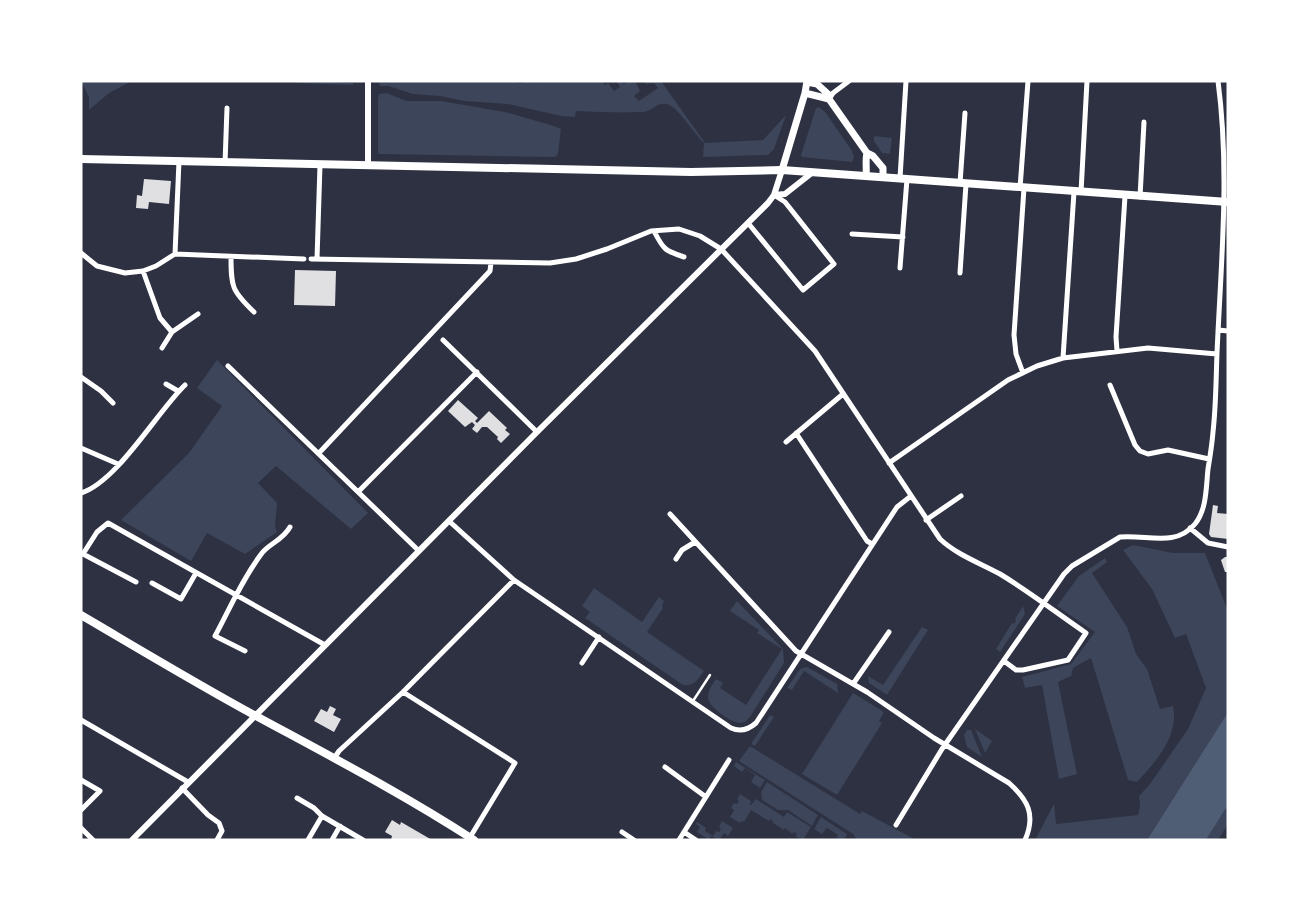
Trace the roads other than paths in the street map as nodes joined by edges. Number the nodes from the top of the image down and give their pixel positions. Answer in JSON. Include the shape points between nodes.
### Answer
{"nodes":[{"id":1,"x":368,"y":81,"type":"edge"},
{"id":2,"x":849,"y":81,"type":"edge"},
{"id":3,"x":906,"y":81,"type":"edge"},
{"id":4,"x":1028,"y":81,"type":"edge"},
{"id":5,"x":1087,"y":81,"type":"edge"},
{"id":6,"x":1218,"y":81,"type":"edge"},
{"id":7,"x":807,"y":82,"type":"edge"},
{"id":8,"x":805,"y":93,"type":"junction"},
{"id":9,"x":828,"y":99,"type":"junction"},
{"id":10,"x":227,"y":108,"type":"dead end"},
{"id":11,"x":965,"y":113,"type":"dead end"},
{"id":12,"x":1144,"y":122,"type":"dead end"},
{"id":13,"x":867,"y":153,"type":"junction"},
{"id":14,"x":81,"y":159,"type":"edge"},
{"id":15,"x":179,"y":161,"type":"junction"},
{"id":16,"x":225,"y":163,"type":"junction"},
{"id":17,"x":320,"y":165,"type":"junction"},
{"id":18,"x":368,"y":165,"type":"junction"},
{"id":19,"x":782,"y":170,"type":"junction"},
{"id":20,"x":813,"y":172,"type":"junction"},
{"id":21,"x":866,"y":176,"type":"junction"},
{"id":22,"x":883,"y":177,"type":"junction"},
{"id":23,"x":904,"y":179,"type":"junction"},
{"id":24,"x":963,"y":184,"type":"junction"},
{"id":25,"x":1022,"y":188,"type":"junction"},
{"id":26,"x":1077,"y":192,"type":"junction"},
{"id":27,"x":774,"y":195,"type":"junction"},
{"id":28,"x":1124,"y":196,"type":"junction"},
{"id":29,"x":1140,"y":197,"type":"junction"},
{"id":30,"x":1226,"y":202,"type":"edge"},
{"id":31,"x":748,"y":223,"type":"junction"},
{"id":32,"x":654,"y":231,"type":"junction"},
{"id":33,"x":852,"y":234,"type":"dead end"},
{"id":34,"x":903,"y":237,"type":"junction"},
{"id":35,"x":721,"y":249,"type":"junction"},
{"id":36,"x":81,"y":253,"type":"edge"},
{"id":37,"x":175,"y":254,"type":"junction"},
{"id":38,"x":231,"y":257,"type":"junction"},
{"id":39,"x":684,"y":257,"type":"dead end"},
{"id":40,"x":304,"y":259,"type":"dead end"},
{"id":41,"x":491,"y":262,"type":"junction"},
{"id":42,"x":1225,"y":265,"type":"edge"},
{"id":43,"x":900,"y":268,"type":"dead end"},
{"id":44,"x":143,"y":271,"type":"junction"},
{"id":45,"x":960,"y":273,"type":"dead end"},
{"id":46,"x":254,"y":312,"type":"dead end"},
{"id":47,"x":198,"y":314,"type":"dead end"},
{"id":48,"x":1218,"y":330,"type":"junction"},
{"id":49,"x":1228,"y":331,"type":"edge"},
{"id":50,"x":172,"y":332,"type":"junction"},
{"id":51,"x":444,"y":340,"type":"dead end"},
{"id":52,"x":162,"y":348,"type":"dead end"},
{"id":53,"x":1117,"y":351,"type":"junction"},
{"id":54,"x":1217,"y":354,"type":"junction"},
{"id":55,"x":1063,"y":358,"type":"junction"},
{"id":56,"x":228,"y":366,"type":"dead end"},
{"id":57,"x":477,"y":372,"type":"junction"},
{"id":58,"x":1023,"y":373,"type":"junction"},
{"id":59,"x":81,"y":378,"type":"edge"},
{"id":60,"x":166,"y":384,"type":"dead end"},
{"id":61,"x":185,"y":384,"type":"dead end"},
{"id":62,"x":1110,"y":385,"type":"dead end"},
{"id":63,"x":178,"y":392,"type":"junction"},
{"id":64,"x":843,"y":394,"type":"junction"},
{"id":65,"x":114,"y":403,"type":"dead end"},
{"id":66,"x":537,"y":432,"type":"junction"},
{"id":67,"x":796,"y":433,"type":"junction"},
{"id":68,"x":786,"y":442,"type":"dead end"},
{"id":69,"x":81,"y":448,"type":"edge"},
{"id":70,"x":319,"y":453,"type":"junction"},
{"id":71,"x":1209,"y":459,"type":"junction"},
{"id":72,"x":889,"y":463,"type":"junction"},
{"id":73,"x":118,"y":464,"type":"junction"},
{"id":74,"x":359,"y":491,"type":"junction"},
{"id":75,"x":81,"y":492,"type":"edge"},
{"id":76,"x":911,"y":496,"type":"junction"},
{"id":77,"x":961,"y":496,"type":"dead end"},
{"id":78,"x":670,"y":514,"type":"dead end"},
{"id":79,"x":926,"y":520,"type":"junction"},
{"id":80,"x":449,"y":521,"type":"junction"},
{"id":81,"x":290,"y":527,"type":"dead end"},
{"id":82,"x":1190,"y":528,"type":"junction"},
{"id":83,"x":695,"y":542,"type":"junction"},
{"id":84,"x":872,"y":544,"type":"junction"},
{"id":85,"x":1228,"y":547,"type":"edge"},
{"id":86,"x":419,"y":551,"type":"junction"},
{"id":87,"x":676,"y":559,"type":"dead end"},
{"id":88,"x":196,"y":573,"type":"junction"},
{"id":89,"x":514,"y":580,"type":"junction"},
{"id":90,"x":136,"y":582,"type":"dead end"},
{"id":91,"x":152,"y":582,"type":"dead end"},
{"id":92,"x":237,"y":595,"type":"junction"},
{"id":93,"x":1043,"y":602,"type":"junction"},
{"id":94,"x":81,"y":615,"type":"edge"},
{"id":95,"x":889,"y":632,"type":"dead end"},
{"id":96,"x":599,"y":637,"type":"junction"},
{"id":97,"x":325,"y":645,"type":"junction"},
{"id":98,"x":245,"y":652,"type":"dead end"},
{"id":99,"x":800,"y":654,"type":"junction"},
{"id":100,"x":1004,"y":661,"type":"junction"},
{"id":101,"x":582,"y":663,"type":"dead end"},
{"id":102,"x":710,"y":675,"type":"dead end"},
{"id":103,"x":853,"y":684,"type":"junction"},
{"id":104,"x":403,"y":692,"type":"junction"},
{"id":105,"x":693,"y":701,"type":"junction"},
{"id":106,"x":254,"y":715,"type":"junction"},
{"id":107,"x":81,"y":720,"type":"edge"},
{"id":108,"x":946,"y":744,"type":"junction"},
{"id":109,"x":335,"y":757,"type":"junction"},
{"id":110,"x":730,"y":760,"type":"dead end"},
{"id":111,"x":665,"y":767,"type":"dead end"},
{"id":112,"x":81,"y":780,"type":"edge"},
{"id":113,"x":188,"y":782,"type":"junction"},
{"id":114,"x":182,"y":788,"type":"junction"},
{"id":115,"x":706,"y":797,"type":"junction"},
{"id":116,"x":297,"y":798,"type":"dead end"},
{"id":117,"x":81,"y":810,"type":"edge"},
{"id":118,"x":322,"y":816,"type":"junction"},
{"id":119,"x":896,"y":825,"type":"dead end"},
{"id":120,"x":340,"y":826,"type":"junction"},
{"id":121,"x":81,"y":828,"type":"edge"},
{"id":122,"x":622,"y":832,"type":"dead end"},
{"id":123,"x":684,"y":832,"type":"junction"},
{"id":124,"x":471,"y":839,"type":"edge"},
{"id":125,"x":93,"y":840,"type":"edge"},
{"id":126,"x":132,"y":840,"type":"edge"},
{"id":127,"x":217,"y":840,"type":"edge"},
{"id":128,"x":308,"y":840,"type":"edge"},
{"id":129,"x":332,"y":840,"type":"edge"},
{"id":130,"x":363,"y":840,"type":"edge"},
{"id":131,"x":634,"y":840,"type":"edge"},
{"id":132,"x":678,"y":840,"type":"edge"},
{"id":133,"x":696,"y":840,"type":"edge"},
{"id":134,"x":1025,"y":840,"type":"edge"}],
"edges":[{"from":1,"to":18,"type":"street"},
{"from":2,"to":9,"type":"street"},
{"from":3,"to":23,"type":"street"},
{"from":4,"to":25,"type":"street"},
{"from":5,"to":26,"type":"street"},
{"from":6,"to":30,"type":"street"},
{"from":7,"to":8,"type":"main road"},
{"from":7,"to":9,"type":"main road","via":[[817,84],[828,94]]},
{"from":8,"to":9,"type":"main road"},
{"from":8,"to":19,"type":"main road"},
{"from":9,"to":13,"type":"main road"},
{"from":10,"to":16,"type":"street"},
{"from":11,"to":24,"type":"street"},
{"from":12,"to":29,"type":"street"},
{"from":13,"to":21,"type":"main road"},
{"from":13,"to":22,"type":"main road","via":[[883,168]]},
{"from":14,"to":15,"type":"main road"},
{"from":15,"to":16,"type":"main road"},
{"from":15,"to":37,"type":"street"},
{"from":16,"to":17,"type":"main road"},
{"from":17,"to":18,"type":"main road"},
{"from":17,"to":41,"type":"street","via":[[314,259]]},
{"from":18,"to":19,"type":"main road","via":[[691,172]]},
{"from":19,"to":20,"type":"main road"},
{"from":19,"to":27,"type":"street"},
{"from":20,"to":21,"type":"main road"},
{"from":20,"to":27,"type":"street","via":[[785,194]]},
{"from":21,"to":22,"type":"main road"},
{"from":22,"to":23,"type":"main road"},
{"from":23,"to":24,"type":"main road"},
{"from":23,"to":34,"type":"street"},
{"from":24,"to":25,"type":"main road"},
{"from":24,"to":45,"type":"street"},
{"from":25,"to":26,"type":"main road"},
{"from":25,"to":58,"type":"street","via":[[1014,336]]},
{"from":26,"to":28,"type":"main road"},
{"from":26,"to":55,"type":"street"},
{"from":27,"to":31,"type":"street"},
{"from":27,"to":31,"type":"street","via":[[785,202],[834,264],[803,290]]},
{"from":28,"to":29,"type":"main road"},
{"from":28,"to":53,"type":"street"},
{"from":29,"to":30,"type":"main road"},
{"from":30,"to":42,"type":"street"},
{"from":31,"to":35,"type":"street"},
{"from":32,"to":35,"type":"street","via":[[679,229],[700,236]]},
{"from":32,"to":39,"type":"street","via":[[662,246]]},
{"from":32,"to":41,"type":"street","via":[[565,262]]},
{"from":33,"to":34,"type":"street"},
{"from":34,"to":43,"type":"street"},
{"from":35,"to":64,"type":"street","via":[[815,351]]},
{"from":35,"to":66,"type":"street"},
{"from":36,"to":44,"type":"street","via":[[97,266],[125,273]]},
{"from":37,"to":38,"type":"street"},
{"from":37,"to":44,"type":"street"},
{"from":38,"to":40,"type":"street"},
{"from":38,"to":46,"type":"street","via":[[231,279],[237,296]]},
{"from":41,"to":70,"type":"street","via":[[490,271]]},
{"from":42,"to":48,"type":"street"},
{"from":44,"to":50,"type":"street","via":[[160,318]]},
{"from":47,"to":50,"type":"street"},
{"from":48,"to":49,"type":"street"},
{"from":48,"to":54,"type":"street"},
{"from":50,"to":52,"type":"street"},
{"from":51,"to":57,"type":"street"},
{"from":53,"to":54,"type":"street","via":[[1155,349]]},
{"from":53,"to":55,"type":"street"},
{"from":54,"to":71,"type":"street"},
{"from":55,"to":58,"type":"street"},
{"from":56,"to":70,"type":"street"},
{"from":57,"to":66,"type":"street"},
{"from":57,"to":74,"type":"street"},
{"from":58,"to":72,"type":"street","via":[[986,394]]},
{"from":59,"to":65,"type":"street"},
{"from":60,"to":63,"type":"street"},
{"from":61,"to":63,"type":"street"},
{"from":62,"to":71,"type":"street","via":[[1140,451],[1148,454],[1168,450]]},
{"from":63,"to":73,"type":"street"},
{"from":64,"to":67,"type":"street"},
{"from":64,"to":72,"type":"street"},
{"from":66,"to":80,"type":"street"},
{"from":67,"to":68,"type":"street"},
{"from":67,"to":84,"type":"street"},
{"from":69,"to":73,"type":"street"},
{"from":70,"to":74,"type":"street"},
{"from":71,"to":82,"type":"street","via":[[1204,506]]},
{"from":72,"to":76,"type":"street"},
{"from":73,"to":75,"type":"street","via":[[92,489]]},
{"from":74,"to":86,"type":"street"},
{"from":76,"to":79,"type":"street"},
{"from":76,"to":84,"type":"street","via":[[897,507]]},
{"from":77,"to":79,"type":"street"},
{"from":78,"to":83,"type":"street"},
{"from":79,"to":93,"type":"street","via":[[946,545]]},
{"from":80,"to":86,"type":"street"},
{"from":80,"to":89,"type":"street"},
{"from":81,"to":92,"type":"street","via":[[285,535],[263,551]]},
{"from":82,"to":85,"type":"street","via":[[1208,543]]},
{"from":82,"to":93,"type":"street","via":[[1182,534],[1160,539],[1120,536],[1068,570]]},
{"from":83,"to":87,"type":"street","via":[[682,550]]},
{"from":83,"to":99,"type":"street"},
{"from":84,"to":99,"type":"street"},
{"from":86,"to":97,"type":"street"},
{"from":88,"to":90,"type":"street","via":[[108,523],[97,532],[83,554]]},
{"from":88,"to":91,"type":"street","via":[[181,598]]},
{"from":88,"to":92,"type":"street"},
{"from":89,"to":96,"type":"street"},
{"from":89,"to":104,"type":"street"},
{"from":92,"to":97,"type":"street"},
{"from":92,"to":98,"type":"street","via":[[215,636]]},
{"from":93,"to":100,"type":"street"},
{"from":93,"to":100,"type":"street","via":[[1086,634],[1068,660],[1023,670],[1016,670]]},
{"from":94,"to":106,"type":"main road"},
{"from":95,"to":103,"type":"street"},
{"from":96,"to":101,"type":"street"},
{"from":96,"to":105,"type":"street"},
{"from":97,"to":106,"type":"street"},
{"from":99,"to":103,"type":"street"},
{"from":99,"to":105,"type":"street","via":[[756,723],[749,728],[731,728]]},
{"from":100,"to":108,"type":"street"},
{"from":102,"to":105,"type":"lane"},
{"from":103,"to":108,"type":"street"},
{"from":104,"to":109,"type":"street"},
{"from":104,"to":124,"type":"street","via":[[516,764]]},
{"from":106,"to":109,"type":"main road"},
{"from":106,"to":113,"type":"street"},
{"from":107,"to":113,"type":"street"},
{"from":108,"to":119,"type":"street"},
{"from":108,"to":134,"type":"street","via":[[1009,783],[1024,798],[1030,817]]},
{"from":109,"to":124,"type":"main road"},
{"from":110,"to":115,"type":"street"},
{"from":111,"to":115,"type":"street"},
{"from":112,"to":117,"type":"street","via":[[100,791]]},
{"from":113,"to":114,"type":"street"},
{"from":114,"to":126,"type":"street"},
{"from":114,"to":127,"type":"street","via":[[219,823],[222,831]]},
{"from":115,"to":123,"type":"street"},
{"from":116,"to":118,"type":"street"},
{"from":118,"to":120,"type":"street"},
{"from":118,"to":128,"type":"street"},
{"from":120,"to":129,"type":"street"},
{"from":120,"to":130,"type":"street"},
{"from":121,"to":125,"type":"street"},
{"from":122,"to":131,"type":"street"},
{"from":123,"to":132,"type":"street"},
{"from":123,"to":133,"type":"street"}]}
